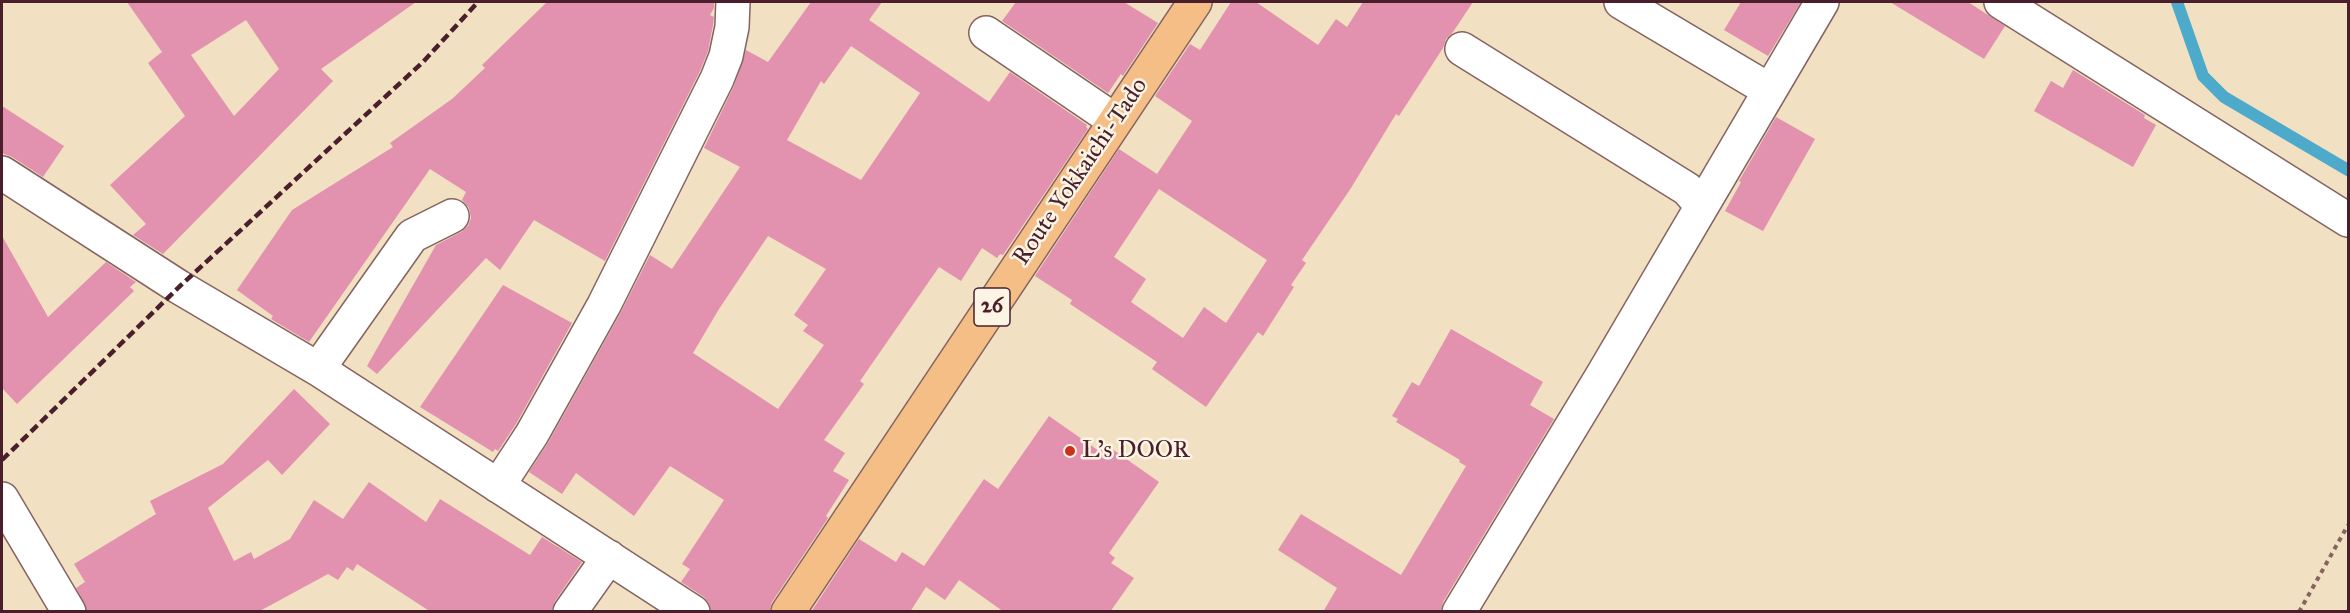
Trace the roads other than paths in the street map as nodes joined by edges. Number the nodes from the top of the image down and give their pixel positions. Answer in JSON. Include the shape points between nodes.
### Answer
{"nodes":[{"id":1,"x":733,"y":2,"type":"edge"},
{"id":2,"x":1195,"y":2,"type":"edge"},
{"id":3,"x":1621,"y":2,"type":"edge"},
{"id":4,"x":1821,"y":2,"type":"edge"},
{"id":5,"x":2001,"y":2,"type":"edge"},
{"id":6,"x":986,"y":33,"type":"dead end"},
{"id":7,"x":1462,"y":49,"type":"dead end"},
{"id":8,"x":1768,"y":90,"type":"junction"},
{"id":9,"x":1114,"y":120,"type":"junction"},
{"id":10,"x":2,"y":173,"type":"edge"},
{"id":11,"x":1701,"y":205,"type":"junction"},
{"id":12,"x":452,"y":216,"type":"dead end"},
{"id":13,"x":2349,"y":220,"type":"edge"},
{"id":14,"x":318,"y":369,"type":"junction"},
{"id":15,"x":498,"y":486,"type":"junction"},
{"id":16,"x":2,"y":499,"type":"edge"},
{"id":17,"x":609,"y":558,"type":"junction"},
{"id":18,"x":69,"y":612,"type":"edge"},
{"id":19,"x":570,"y":612,"type":"edge"},
{"id":20,"x":693,"y":612,"type":"edge"},
{"id":21,"x":788,"y":612,"type":"edge"},
{"id":22,"x":1459,"y":612,"type":"edge"}],
"edges":[{"from":1,"to":15,"type":"street","via":[[726,56],[717,79],[604,305],[532,434]]},
{"from":2,"to":9,"type":"main road","name":"Route Yokkaichi-Tado","number":"26"},
{"from":3,"to":8,"type":"street"},
{"from":4,"to":8,"type":"street"},
{"from":5,"to":13,"type":"street"},
{"from":6,"to":9,"type":"street"},
{"from":7,"to":11,"type":"street","via":[[1687,189]]},
{"from":8,"to":11,"type":"street"},
{"from":9,"to":21,"type":"main road","name":"Route Yokkaichi-Tado","number":"26"},
{"from":10,"to":14,"type":"street","via":[[179,287]]},
{"from":11,"to":22,"type":"street"},
{"from":12,"to":14,"type":"street","via":[[412,236]]},
{"from":14,"to":15,"type":"street"},
{"from":15,"to":17,"type":"street"},
{"from":16,"to":18,"type":"street"},
{"from":17,"to":19,"type":"street"},
{"from":17,"to":20,"type":"street"}]}
